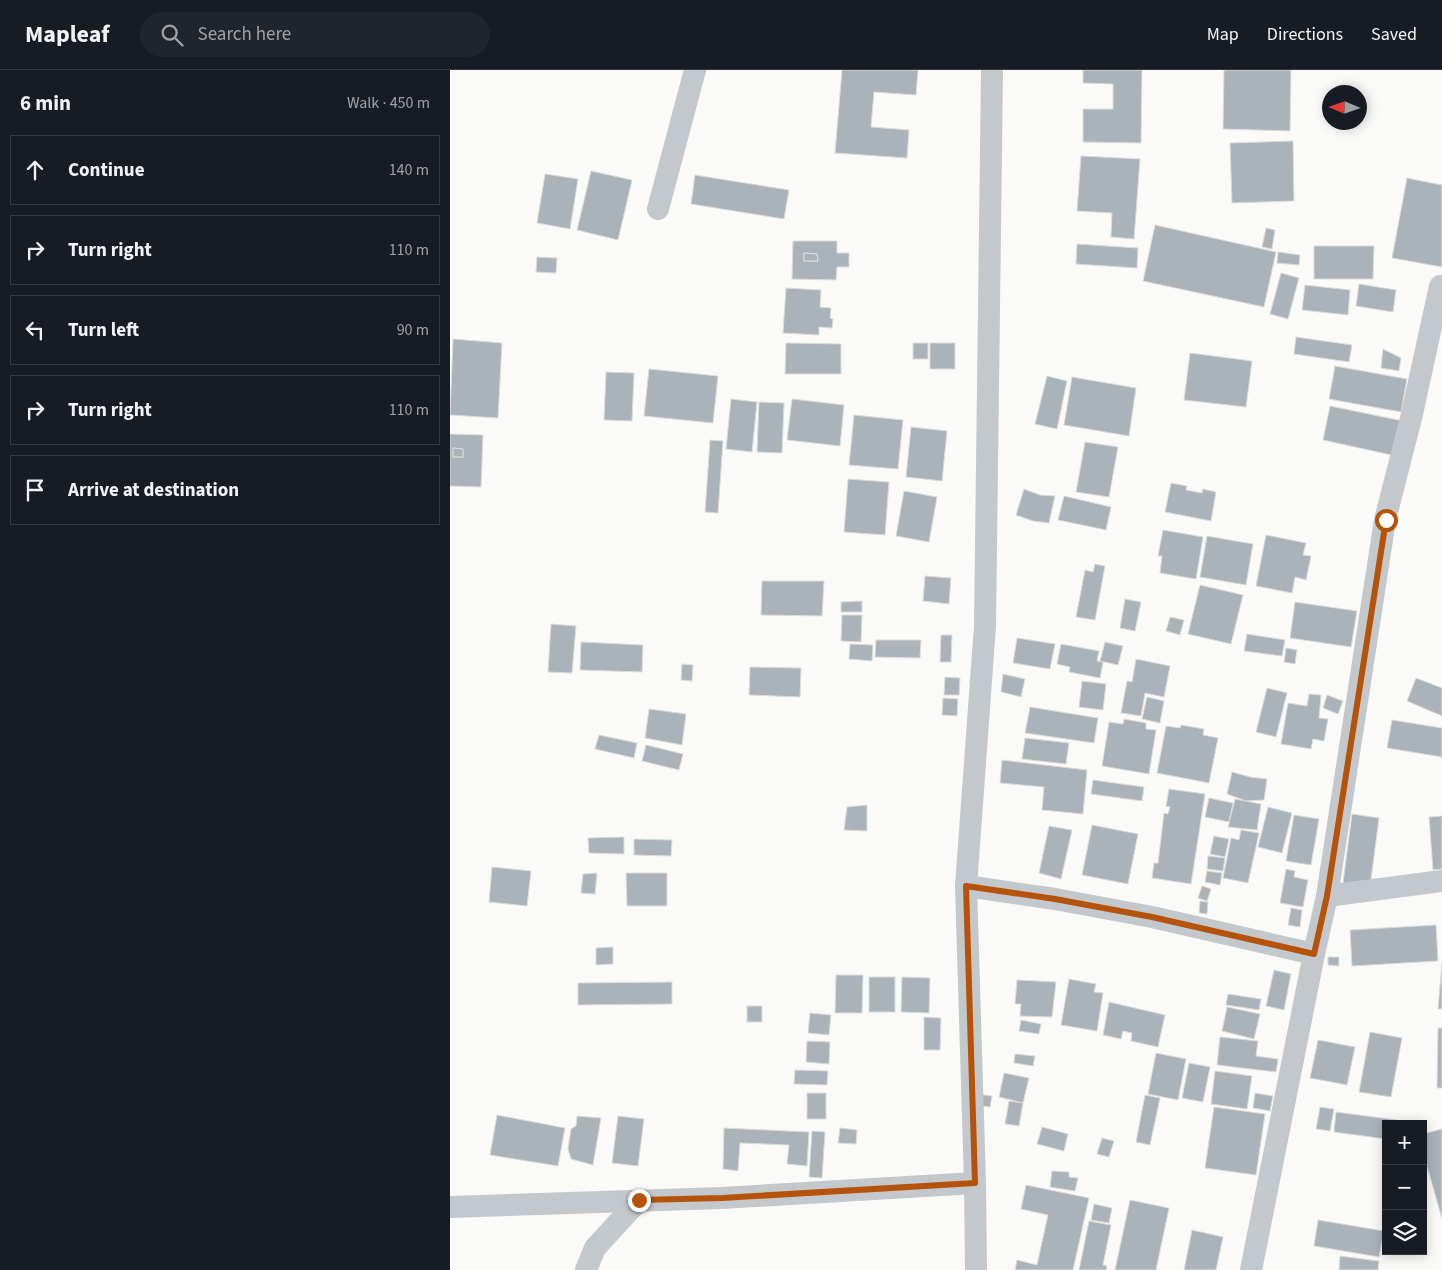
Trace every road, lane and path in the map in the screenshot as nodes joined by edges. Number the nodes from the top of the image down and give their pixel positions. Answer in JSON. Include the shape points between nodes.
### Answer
{"nodes":[{"id":1,"x":695,"y":70,"type":"edge"},
{"id":2,"x":992,"y":70,"type":"edge"},
{"id":3,"x":658,"y":209,"type":"dead end"},
{"id":4,"x":1442,"y":286,"type":"edge"},
{"id":5,"x":1442,"y":881,"type":"edge"},
{"id":6,"x":966,"y":886,"type":"junction"},
{"id":7,"x":1327,"y":896,"type":"junction"},
{"id":8,"x":1314,"y":954,"type":"junction"},
{"id":9,"x":975,"y":1183,"type":"junction"},
{"id":10,"x":639,"y":1200,"type":"junction"},
{"id":11,"x":450,"y":1207,"type":"edge"},
{"id":12,"x":586,"y":1270,"type":"edge"},
{"id":13,"x":976,"y":1270,"type":"edge"},
{"id":14,"x":1251,"y":1270,"type":"edge"}],
"edges":[{"from":1,"to":3,"type":"street"},
{"from":2,"to":6,"type":"street","via":[[985,626]]},
{"from":4,"to":7,"type":"street","via":[[1386,520]]},
{"from":5,"to":7,"type":"street"},
{"from":6,"to":8,"type":"street","via":[[1152,917]]},
{"from":6,"to":9,"type":"street"},
{"from":7,"to":8,"type":"street"},
{"from":8,"to":14,"type":"street"},
{"from":9,"to":10,"type":"street"},
{"from":9,"to":13,"type":"street"},
{"from":10,"to":11,"type":"street"},
{"from":10,"to":12,"type":"street","via":[[595,1248]]}]}
